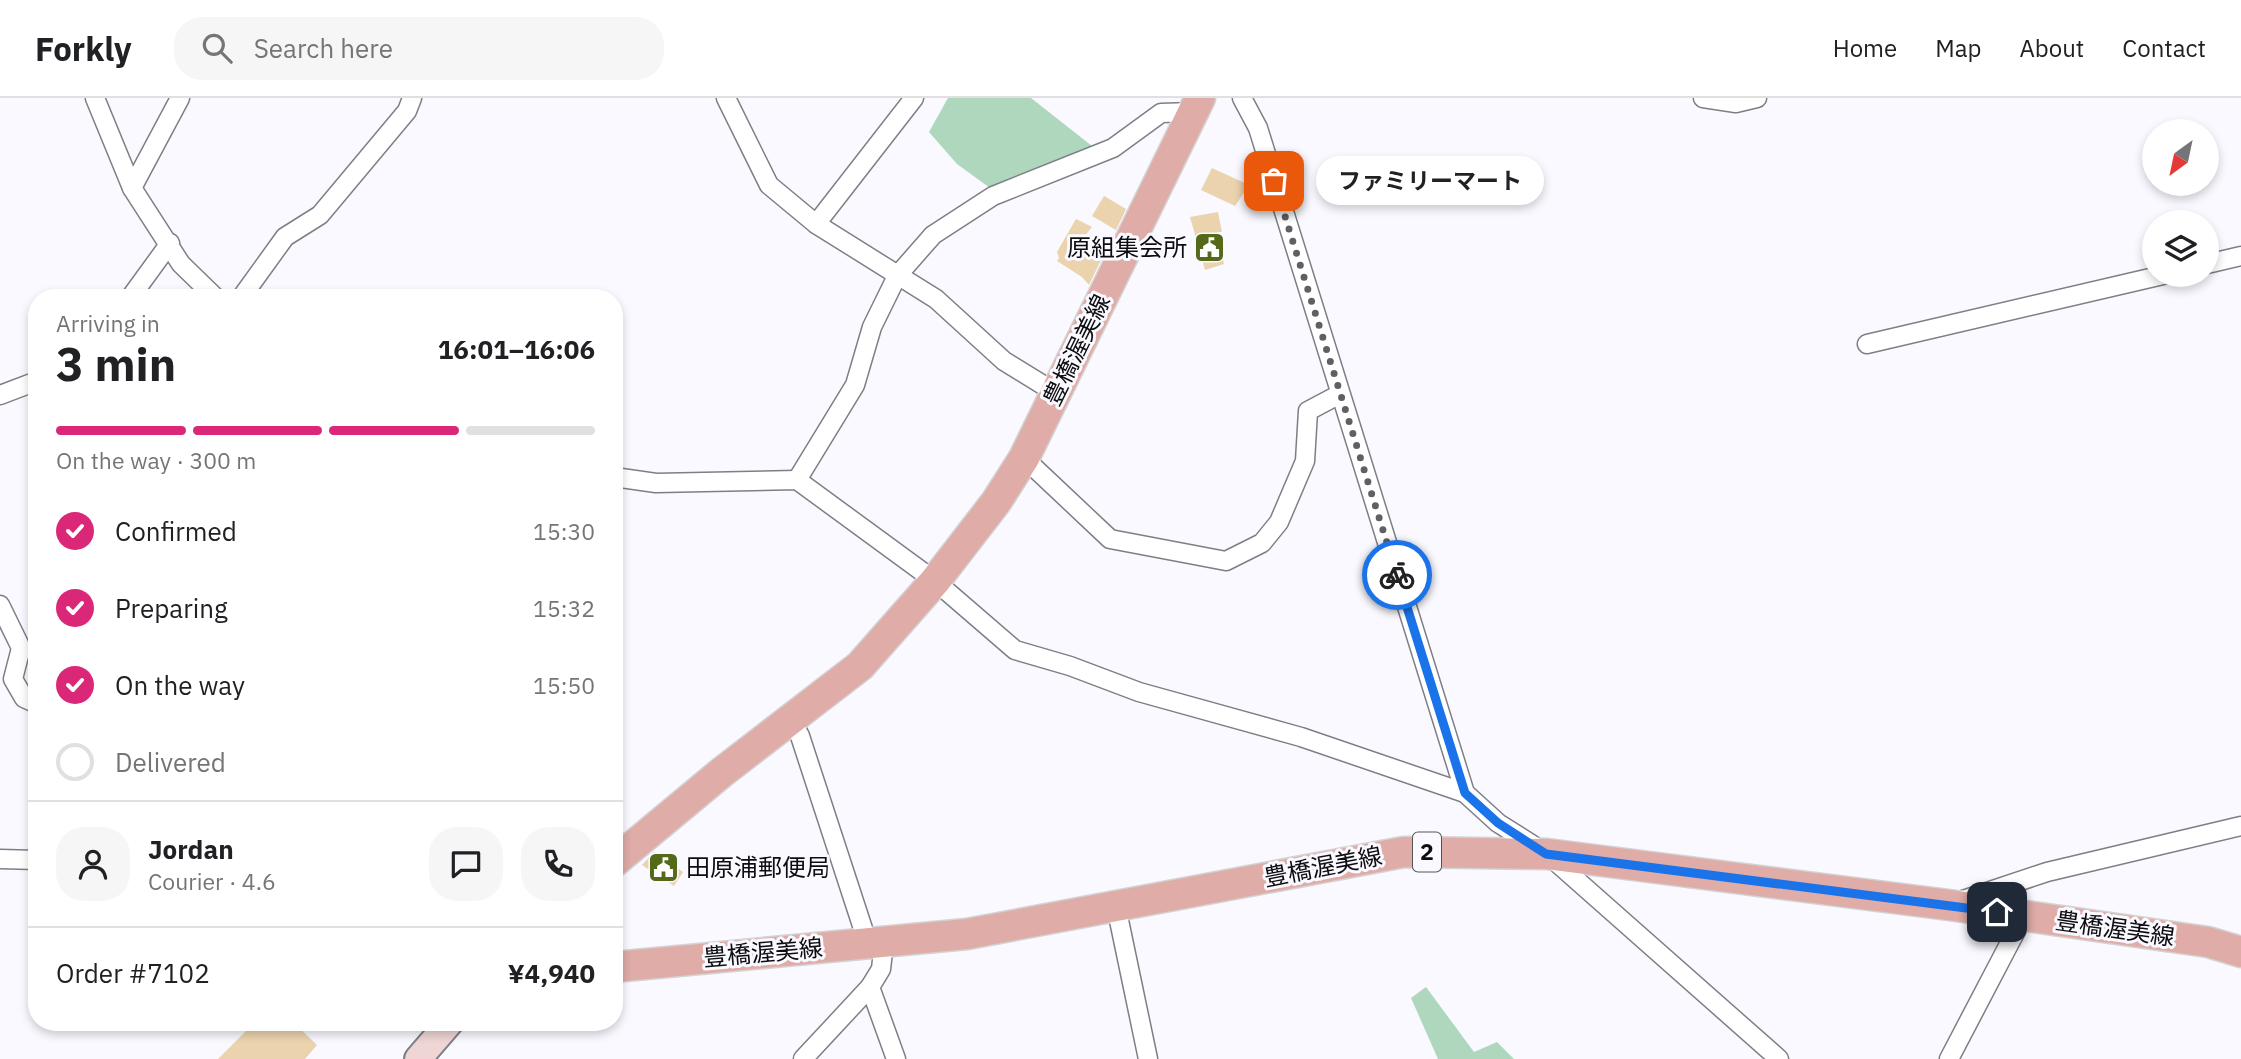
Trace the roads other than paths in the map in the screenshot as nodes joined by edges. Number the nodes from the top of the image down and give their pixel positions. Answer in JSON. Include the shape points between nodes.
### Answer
{"nodes":[{"id":1,"x":95,"y":98,"type":"edge"},
{"id":2,"x":180,"y":98,"type":"edge"},
{"id":3,"x":726,"y":98,"type":"edge"},
{"id":4,"x":914,"y":98,"type":"edge"},
{"id":5,"x":1242,"y":98,"type":"edge"},
{"id":6,"x":1703,"y":98,"type":"edge"},
{"id":7,"x":1757,"y":98,"type":"edge"},
{"id":8,"x":404,"y":102,"type":"edge"},
{"id":9,"x":1196,"y":105,"type":"edge"},
{"id":10,"x":132,"y":188,"type":"junction"},
{"id":11,"x":816,"y":224,"type":"junction"},
{"id":12,"x":170,"y":243,"type":"junction"},
{"id":13,"x":2241,"y":256,"type":"edge"},
{"id":14,"x":2219,"y":261,"type":"edge"},
{"id":15,"x":897,"y":276,"type":"junction"},
{"id":16,"x":2142,"y":280,"type":"edge"},
{"id":17,"x":137,"y":289,"type":"edge"},
{"id":18,"x":205,"y":289,"type":"edge"},
{"id":19,"x":247,"y":289,"type":"edge"},
{"id":20,"x":1867,"y":344,"type":"dead end"},
{"id":21,"x":28,"y":384,"type":"edge"},
{"id":22,"x":1056,"y":393,"type":"junction"},
{"id":23,"x":1340,"y":394,"type":"junction"},
{"id":24,"x":0,"y":395,"type":"edge"},
{"id":25,"x":1024,"y":458,"type":"junction"},
{"id":26,"x":623,"y":478,"type":"edge"},
{"id":27,"x":797,"y":480,"type":"junction"},
{"id":28,"x":935,"y":581,"type":"junction"},
{"id":29,"x":0,"y":605,"type":"edge"},
{"id":30,"x":28,"y":700,"type":"edge"},
{"id":31,"x":791,"y":719,"type":"junction"},
{"id":32,"x":1465,"y":793,"type":"junction"},
{"id":33,"x":2241,"y":826,"type":"edge"},
{"id":34,"x":1546,"y":854,"type":"junction"},
{"id":35,"x":623,"y":855,"type":"edge"},
{"id":36,"x":0,"y":859,"type":"edge"},
{"id":37,"x":28,"y":860,"type":"edge"},
{"id":38,"x":1949,"y":905,"type":"junction"},
{"id":39,"x":1116,"y":906,"type":"junction"},
{"id":40,"x":2021,"y":916,"type":"junction"},
{"id":41,"x":876,"y":943,"type":"junction"},
{"id":42,"x":2241,"y":952,"type":"edge"},
{"id":43,"x":623,"y":966,"type":"edge"},
{"id":44,"x":870,"y":987,"type":"junction"},
{"id":45,"x":442,"y":1031,"type":"edge"},
{"id":46,"x":418,"y":1059,"type":"edge"},
{"id":47,"x":803,"y":1059,"type":"edge"},
{"id":48,"x":896,"y":1059,"type":"edge"},
{"id":49,"x":1148,"y":1059,"type":"edge"},
{"id":50,"x":1779,"y":1059,"type":"edge"},
{"id":51,"x":1949,"y":1059,"type":"edge"}],
"edges":[{"from":1,"to":10,"type":"street"},
{"from":2,"to":10,"type":"street"},
{"from":3,"to":11,"type":"street","via":[[769,185]]},
{"from":4,"to":11,"type":"street"},
{"from":5,"to":23,"type":"street","via":[[1258,128]]},
{"from":6,"to":7,"type":"street","via":[[1735,103]]},
{"from":8,"to":19,"type":"street","via":[[320,215],[285,237]]},
{"from":9,"to":15,"type":"street","via":[[1161,113],[1112,148],[993,195],[933,235]]},
{"from":9,"to":22,"type":"main road","name":"豊橋渥美線"},
{"from":10,"to":12,"type":"street"},
{"from":11,"to":15,"type":"street"},
{"from":12,"to":17,"type":"street"},
{"from":12,"to":18,"type":"street","via":[[181,264]]},
{"from":13,"to":14,"type":"street"},
{"from":15,"to":22,"type":"street","via":[[936,299],[1004,361]]},
{"from":15,"to":27,"type":"street","via":[[872,327],[855,385]]},
{"from":16,"to":20,"type":"street"},
{"from":21,"to":24,"type":"street"},
{"from":22,"to":25,"type":"main road","name":"豊橋渥美線"},
{"from":23,"to":25,"type":"street","via":[[1308,411],[1305,461],[1279,522],[1262,543],[1226,561],[1110,538]]},
{"from":23,"to":32,"type":"street"},
{"from":25,"to":28,"type":"main road","name":"豊橋渥美線"},
{"from":26,"to":27,"type":"street","via":[[656,482]]},
{"from":27,"to":28,"type":"street"},
{"from":28,"to":31,"type":"main road","name":"豊橋渥美線","via":[[860,666]]},
{"from":28,"to":32,"type":"street","via":[[1015,650],[1139,692],[1301,737]]},
{"from":29,"to":30,"type":"street","via":[[21,648],[13,679]]},
{"from":31,"to":35,"type":"main road","name":"豊橋渥美線"},
{"from":31,"to":41,"type":"street"},
{"from":32,"to":34,"type":"street","via":[[1498,823]]},
{"from":33,"to":38,"type":"street","via":[[2047,872]]},
{"from":34,"to":38,"type":"main road","name":"豊橋渥美線","number":"2"},
{"from":34,"to":39,"type":"main road","name":"豊橋渥美線","number":"2","via":[[1404,852]]},
{"from":34,"to":50,"type":"street"},
{"from":36,"to":37,"type":"street"},
{"from":38,"to":40,"type":"main road","name":"豊橋渥美線","number":"2"},
{"from":39,"to":41,"type":"main road","name":"豊橋渥美線","number":"2","via":[[967,934]]},
{"from":39,"to":49,"type":"street"},
{"from":40,"to":42,"type":"main road","name":"豊橋渥美線","number":"2","via":[[2208,942]]},
{"from":40,"to":51,"type":"street"},
{"from":41,"to":43,"type":"main road","name":"豊橋渥美線","number":"2"},
{"from":41,"to":44,"type":"street","via":[[881,969]]},
{"from":44,"to":47,"type":"street"},
{"from":44,"to":48,"type":"street"},
{"from":45,"to":46,"type":"street"}]}
